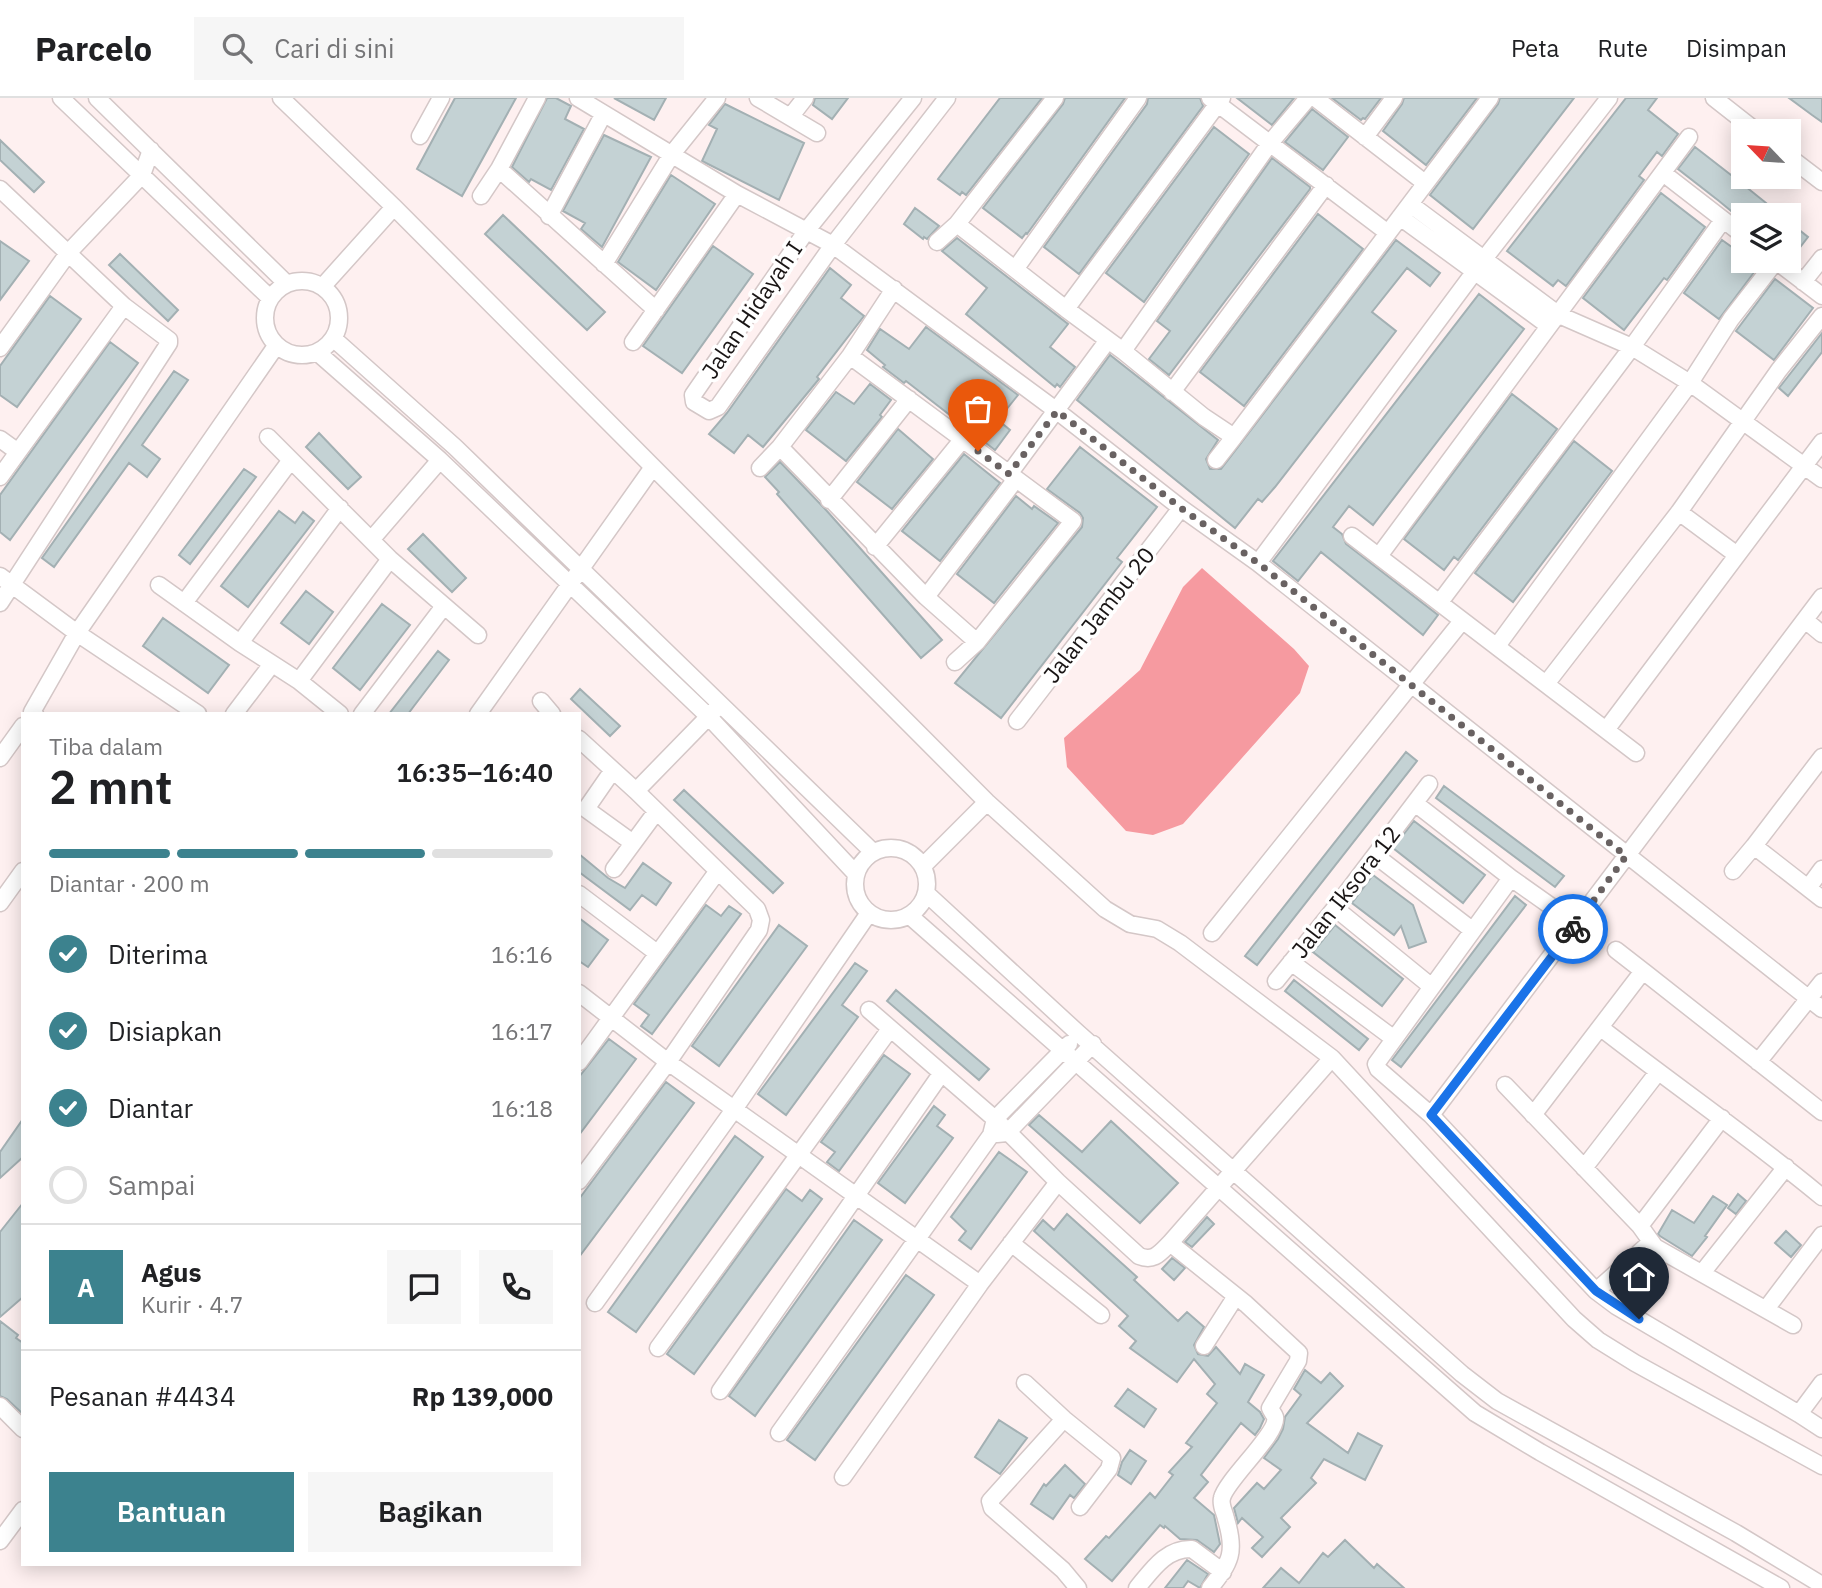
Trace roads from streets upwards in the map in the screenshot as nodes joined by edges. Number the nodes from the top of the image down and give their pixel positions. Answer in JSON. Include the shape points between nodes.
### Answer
{"nodes":[{"id":1,"x":61,"y":98,"type":"edge"},
{"id":2,"x":97,"y":98,"type":"edge"},
{"id":3,"x":281,"y":98,"type":"edge"},
{"id":4,"x":537,"y":98,"type":"edge"},
{"id":5,"x":578,"y":98,"type":"edge"},
{"id":6,"x":717,"y":98,"type":"edge"},
{"id":7,"x":758,"y":98,"type":"edge"},
{"id":8,"x":805,"y":98,"type":"edge"},
{"id":9,"x":913,"y":98,"type":"edge"},
{"id":10,"x":947,"y":98,"type":"edge"},
{"id":11,"x":1055,"y":98,"type":"edge"},
{"id":12,"x":1138,"y":98,"type":"edge"},
{"id":13,"x":1308,"y":98,"type":"edge"},
{"id":14,"x":1315,"y":98,"type":"edge"},
{"id":15,"x":1394,"y":98,"type":"edge"},
{"id":16,"x":1490,"y":98,"type":"edge"},
{"id":17,"x":1609,"y":98,"type":"edge"},
{"id":18,"x":1714,"y":98,"type":"edge"},
{"id":19,"x":436,"y":100,"type":"edge"},
{"id":20,"x":1217,"y":100,"type":"edge"},
{"id":21,"x":603,"y":115,"type":"junction"},
{"id":22,"x":791,"y":116,"type":"junction"},
{"id":23,"x":1741,"y":119,"type":"edge"},
{"id":24,"x":817,"y":133,"type":"dead end"},
{"id":25,"x":420,"y":136,"type":"dead end"},
{"id":26,"x":1365,"y":137,"type":"junction"},
{"id":27,"x":1689,"y":137,"type":"dead end"},
{"id":28,"x":1270,"y":143,"type":"junction"},
{"id":29,"x":151,"y":150,"type":"junction"},
{"id":30,"x":672,"y":154,"type":"junction"},
{"id":31,"x":1801,"y":166,"type":"edge"},
{"id":32,"x":499,"y":169,"type":"junction"},
{"id":33,"x":1663,"y":173,"type":"junction"},
{"id":34,"x":142,"y":175,"type":"junction"},
{"id":35,"x":1425,"y":183,"type":"junction"},
{"id":36,"x":1822,"y":183,"type":"edge"},
{"id":37,"x":1326,"y":186,"type":"junction"},
{"id":38,"x":5,"y":194,"type":"edge"},
{"id":39,"x":737,"y":194,"type":"junction"},
{"id":40,"x":481,"y":196,"type":"dead end"},
{"id":41,"x":394,"y":207,"type":"junction"},
{"id":42,"x":1405,"y":211,"type":"junction"},
{"id":43,"x":0,"y":214,"type":"edge"},
{"id":44,"x":549,"y":216,"type":"junction"},
{"id":45,"x":1723,"y":220,"type":"junction"},
{"id":46,"x":957,"y":224,"type":"junction"},
{"id":47,"x":1731,"y":226,"type":"edge"},
{"id":48,"x":807,"y":230,"type":"junction"},
{"id":49,"x":1388,"y":233,"type":"junction"},
{"id":50,"x":937,"y":242,"type":"dead end"},
{"id":51,"x":833,"y":245,"type":"junction"},
{"id":52,"x":69,"y":251,"type":"junction"},
{"id":53,"x":1822,"y":258,"type":"edge"},
{"id":54,"x":604,"y":264,"type":"junction"},
{"id":55,"x":1480,"y":266,"type":"junction"},
{"id":56,"x":1016,"y":268,"type":"junction"},
{"id":57,"x":1767,"y":273,"type":"edge"},
{"id":58,"x":1791,"y":273,"type":"edge"},
{"id":59,"x":1803,"y":282,"type":"junction"},
{"id":60,"x":286,"y":284,"type":"junction"},
{"id":61,"x":323,"y":286,"type":"junction"},
{"id":62,"x":894,"y":289,"type":"junction"},
{"id":63,"x":1822,"y":296,"type":"edge"},
{"id":64,"x":270,"y":298,"type":"junction"},
{"id":65,"x":124,"y":306,"type":"junction"},
{"id":66,"x":1066,"y":309,"type":"junction"},
{"id":67,"x":656,"y":310,"type":"junction"},
{"id":68,"x":1822,"y":316,"type":"edge"},
{"id":69,"x":1554,"y":320,"type":"junction"},
{"id":70,"x":334,"y":339,"type":"junction"},
{"id":71,"x":1108,"y":340,"type":"junction"},
{"id":72,"x":633,"y":342,"type":"dead end"},
{"id":73,"x":276,"y":346,"type":"junction"},
{"id":74,"x":1632,"y":346,"type":"junction"},
{"id":75,"x":0,"y":348,"type":"edge"},
{"id":76,"x":1124,"y":351,"type":"junction"},
{"id":77,"x":317,"y":352,"type":"junction"},
{"id":78,"x":850,"y":356,"type":"junction"},
{"id":79,"x":1690,"y":383,"type":"junction"},
{"id":80,"x":1172,"y":392,"type":"junction"},
{"id":81,"x":909,"y":400,"type":"junction"},
{"id":82,"x":1057,"y":411,"type":"junction"},
{"id":83,"x":1743,"y":423,"type":"junction"},
{"id":84,"x":268,"y":437,"type":"dead end"},
{"id":85,"x":1234,"y":438,"type":"junction"},
{"id":86,"x":0,"y":439,"type":"edge"},
{"id":87,"x":962,"y":440,"type":"junction"},
{"id":88,"x":1822,"y":442,"type":"edge"},
{"id":89,"x":780,"y":447,"type":"junction"},
{"id":90,"x":18,"y":452,"type":"junction"},
{"id":91,"x":291,"y":460,"type":"junction"},
{"id":92,"x":440,"y":460,"type":"junction"},
{"id":93,"x":1216,"y":460,"type":"dead end"},
{"id":94,"x":1804,"y":466,"type":"junction"},
{"id":95,"x":653,"y":467,"type":"junction"},
{"id":96,"x":760,"y":468,"type":"dead end"},
{"id":97,"x":0,"y":477,"type":"edge"},
{"id":98,"x":1012,"y":477,"type":"junction"},
{"id":99,"x":1822,"y":479,"type":"edge"},
{"id":100,"x":829,"y":500,"type":"junction"},
{"id":101,"x":340,"y":508,"type":"junction"},
{"id":102,"x":1181,"y":508,"type":"junction"},
{"id":103,"x":1679,"y":512,"type":"junction"},
{"id":104,"x":1352,"y":536,"type":"dead end"},
{"id":105,"x":371,"y":540,"type":"junction"},
{"id":106,"x":875,"y":547,"type":"junction"},
{"id":107,"x":1737,"y":555,"type":"junction"},
{"id":108,"x":1379,"y":556,"type":"junction"},
{"id":109,"x":390,"y":559,"type":"junction"},
{"id":110,"x":1258,"y":563,"type":"junction"},
{"id":111,"x":581,"y":567,"type":"junction"},
{"id":112,"x":6,"y":581,"type":"edge"},
{"id":113,"x":569,"y":584,"type":"junction"},
{"id":114,"x":159,"y":585,"type":"dead end"},
{"id":115,"x":926,"y":597,"type":"junction"},
{"id":116,"x":1822,"y":597,"type":"edge"},
{"id":117,"x":1440,"y":602,"type":"junction"},
{"id":118,"x":0,"y":603,"type":"edge"},
{"id":119,"x":184,"y":603,"type":"junction"},
{"id":120,"x":444,"y":606,"type":"junction"},
{"id":121,"x":1805,"y":620,"type":"junction"},
{"id":122,"x":1462,"y":621,"type":"junction"},
{"id":123,"x":77,"y":633,"type":"junction"},
{"id":124,"x":1822,"y":634,"type":"edge"},
{"id":125,"x":478,"y":635,"type":"dead end"},
{"id":126,"x":977,"y":642,"type":"junction"},
{"id":127,"x":240,"y":643,"type":"junction"},
{"id":128,"x":1497,"y":646,"type":"junction"},
{"id":129,"x":955,"y":662,"type":"dead end"},
{"id":130,"x":272,"y":664,"type":"junction"},
{"id":131,"x":299,"y":681,"type":"junction"},
{"id":132,"x":1546,"y":684,"type":"junction"},
{"id":133,"x":1411,"y":686,"type":"junction"},
{"id":134,"x":541,"y":701,"type":"dead end"},
{"id":135,"x":722,"y":705,"type":"junction"},
{"id":136,"x":32,"y":712,"type":"edge"},
{"id":137,"x":195,"y":712,"type":"edge"},
{"id":138,"x":236,"y":712,"type":"edge"},
{"id":139,"x":338,"y":712,"type":"edge"},
{"id":140,"x":364,"y":712,"type":"edge"},
{"id":141,"x":479,"y":712,"type":"edge"},
{"id":142,"x":550,"y":712,"type":"edge"},
{"id":143,"x":708,"y":716,"type":"junction"},
{"id":144,"x":1017,"y":721,"type":"dead end"},
{"id":145,"x":21,"y":729,"type":"edge"},
{"id":146,"x":1606,"y":730,"type":"junction"},
{"id":147,"x":581,"y":741,"type":"edge"},
{"id":148,"x":1636,"y":753,"type":"dead end"},
{"id":149,"x":0,"y":758,"type":"edge"},
{"id":150,"x":1821,"y":760,"type":"edge"},
{"id":151,"x":613,"y":770,"type":"junction"},
{"id":152,"x":1429,"y":784,"type":"dead end"},
{"id":153,"x":636,"y":791,"type":"junction"},
{"id":154,"x":987,"y":802,"type":"junction"},
{"id":155,"x":1416,"y":804,"type":"junction"},
{"id":156,"x":583,"y":806,"type":"edge"},
{"id":157,"x":656,"y":812,"type":"junction"},
{"id":158,"x":633,"y":843,"type":"junction"},
{"id":159,"x":1754,"y":846,"type":"junction"},
{"id":160,"x":873,"y":852,"type":"junction"},
{"id":161,"x":1376,"y":856,"type":"junction"},
{"id":162,"x":1626,"y":856,"type":"junction"},
{"id":163,"x":923,"y":866,"type":"junction"},
{"id":164,"x":614,"y":869,"type":"dead end"},
{"id":165,"x":1822,"y":869,"type":"edge"},
{"id":166,"x":1734,"y":871,"type":"dead end"},
{"id":167,"x":717,"y":872,"type":"junction"},
{"id":168,"x":21,"y":873,"type":"edge"},
{"id":169,"x":856,"y":874,"type":"junction"},
{"id":170,"x":1511,"y":878,"type":"junction"},
{"id":171,"x":1808,"y":888,"type":"junction"},
{"id":172,"x":927,"y":894,"type":"junction"},
{"id":173,"x":581,"y":896,"type":"edge"},
{"id":174,"x":1822,"y":899,"type":"edge"},
{"id":175,"x":0,"y":904,"type":"edge"},
{"id":176,"x":1335,"y":908,"type":"junction"},
{"id":177,"x":869,"y":913,"type":"junction"},
{"id":178,"x":910,"y":916,"type":"junction"},
{"id":179,"x":1576,"y":925,"type":"junction"},
{"id":180,"x":1472,"y":930,"type":"junction"},
{"id":181,"x":1212,"y":933,"type":"dead end"},
{"id":182,"x":1616,"y":950,"type":"dead end"},
{"id":183,"x":657,"y":953,"type":"junction"},
{"id":184,"x":1292,"y":962,"type":"junction"},
{"id":185,"x":1643,"y":971,"type":"junction"},
{"id":186,"x":1276,"y":981,"type":"dead end"},
{"id":187,"x":1822,"y":982,"type":"edge"},
{"id":188,"x":1432,"y":986,"type":"junction"},
{"id":189,"x":581,"y":994,"type":"edge"},
{"id":190,"x":1816,"y":1004,"type":"edge"},
{"id":191,"x":869,"y":1010,"type":"dead end"},
{"id":192,"x":612,"y":1017,"type":"junction"},
{"id":193,"x":1601,"y":1028,"type":"junction"},
{"id":194,"x":890,"y":1029,"type":"junction"},
{"id":195,"x":1079,"y":1033,"type":"junction"},
{"id":196,"x":1393,"y":1038,"type":"junction"},
{"id":197,"x":1093,"y":1044,"type":"junction"},
{"id":198,"x":1070,"y":1056,"type":"junction"},
{"id":199,"x":1332,"y":1058,"type":"junction"},
{"id":200,"x":581,"y":1059,"type":"edge"},
{"id":201,"x":668,"y":1062,"type":"junction"},
{"id":202,"x":1758,"y":1062,"type":"junction"},
{"id":203,"x":1658,"y":1072,"type":"junction"},
{"id":204,"x":941,"y":1074,"type":"junction"},
{"id":205,"x":1505,"y":1086,"type":"dead end"},
{"id":206,"x":735,"y":1108,"type":"junction"},
{"id":207,"x":1822,"y":1112,"type":"edge"},
{"id":208,"x":1431,"y":1115,"type":"junction"},
{"id":209,"x":1533,"y":1115,"type":"junction"},
{"id":210,"x":1722,"y":1118,"type":"junction"},
{"id":211,"x":995,"y":1119,"type":"junction"},
{"id":212,"x":999,"y":1134,"type":"junction"},
{"id":213,"x":799,"y":1153,"type":"junction"},
{"id":214,"x":1786,"y":1167,"type":"junction"},
{"id":215,"x":1584,"y":1168,"type":"junction"},
{"id":216,"x":1235,"y":1171,"type":"junction"},
{"id":217,"x":581,"y":1178,"type":"edge"},
{"id":218,"x":1058,"y":1182,"type":"junction"},
{"id":219,"x":1217,"y":1188,"type":"junction"},
{"id":220,"x":856,"y":1196,"type":"junction"},
{"id":221,"x":1822,"y":1197,"type":"edge"},
{"id":222,"x":1640,"y":1226,"type":"junction"},
{"id":223,"x":1822,"y":1235,"type":"edge"},
{"id":224,"x":917,"y":1239,"type":"junction"},
{"id":225,"x":1011,"y":1243,"type":"junction"},
{"id":226,"x":1170,"y":1243,"type":"junction"},
{"id":227,"x":1653,"y":1244,"type":"junction"},
{"id":228,"x":1702,"y":1273,"type":"junction"},
{"id":229,"x":980,"y":1284,"type":"junction"},
{"id":230,"x":1596,"y":1291,"type":"junction"},
{"id":231,"x":1236,"y":1296,"type":"junction"},
{"id":232,"x":595,"y":1303,"type":"dead end"},
{"id":233,"x":1616,"y":1306,"type":"junction"},
{"id":234,"x":1766,"y":1309,"type":"junction"},
{"id":235,"x":1101,"y":1315,"type":"dead end"},
{"id":236,"x":1793,"y":1325,"type":"dead end"},
{"id":237,"x":1204,"y":1346,"type":"dead end"},
{"id":238,"x":658,"y":1349,"type":"dead end"},
{"id":239,"x":1025,"y":1383,"type":"dead end"},
{"id":240,"x":1822,"y":1383,"type":"edge"},
{"id":241,"x":720,"y":1391,"type":"dead end"},
{"id":242,"x":0,"y":1406,"type":"edge"},
{"id":243,"x":1799,"y":1414,"type":"junction"},
{"id":244,"x":1064,"y":1419,"type":"junction"},
{"id":245,"x":21,"y":1427,"type":"edge"},
{"id":246,"x":1822,"y":1429,"type":"edge"},
{"id":247,"x":1550,"y":1430,"type":"junction"},
{"id":248,"x":779,"y":1433,"type":"dead end"},
{"id":249,"x":1540,"y":1452,"type":"junction"},
{"id":250,"x":1822,"y":1466,"type":"edge"},
{"id":251,"x":843,"y":1477,"type":"dead end"},
{"id":252,"x":1080,"y":1507,"type":"dead end"},
{"id":253,"x":21,"y":1513,"type":"edge"},
{"id":254,"x":0,"y":1541,"type":"edge"},
{"id":255,"x":1223,"y":1572,"type":"junction"},
{"id":256,"x":1822,"y":1585,"type":"edge"},
{"id":257,"x":1079,"y":1588,"type":"edge"},
{"id":258,"x":1137,"y":1588,"type":"edge"},
{"id":259,"x":1210,"y":1588,"type":"edge"},
{"id":260,"x":1781,"y":1588,"type":"edge"}],
"edges":[{"from":1,"to":34,"type":"street"},
{"from":2,"to":29,"type":"street"},
{"from":3,"to":41,"type":"street"},
{"from":4,"to":32,"type":"street"},
{"from":5,"to":21,"type":"street"},
{"from":6,"to":30,"type":"street"},
{"from":7,"to":22,"type":"street"},
{"from":8,"to":22,"type":"street"},
{"from":9,"to":48,"type":"street"},
{"from":10,"to":51,"type":"street"},
{"from":11,"to":46,"type":"street"},
{"from":12,"to":56,"type":"street"},
{"from":13,"to":28,"type":"street"},
{"from":14,"to":26,"type":"street"},
{"from":15,"to":26,"type":"street"},
{"from":16,"to":35,"type":"street"},
{"from":17,"to":55,"type":"street"},
{"from":18,"to":23,"type":"street"},
{"from":19,"to":25,"type":"street"},
{"from":20,"to":28,"type":"street"},
{"from":20,"to":66,"type":"street"},
{"from":21,"to":30,"type":"street"},
{"from":21,"to":44,"type":"street"},
{"from":22,"to":24,"type":"street"},
{"from":26,"to":35,"type":"street"},
{"from":27,"to":33,"type":"street"},
{"from":28,"to":37,"type":"street"},
{"from":28,"to":76,"type":"street"},
{"from":29,"to":34,"type":"street"},
{"from":29,"to":60,"type":"street"},
{"from":30,"to":39,"type":"street"},
{"from":30,"to":54,"type":"street"},
{"from":31,"to":36,"type":"street"},
{"from":32,"to":40,"type":"street"},
{"from":32,"to":44,"type":"street"},
{"from":33,"to":45,"type":"street"},
{"from":33,"to":69,"type":"street"},
{"from":34,"to":52,"type":"street"},
{"from":34,"to":64,"type":"street"},
{"from":35,"to":42,"type":"street"},
{"from":37,"to":49,"type":"street"},
{"from":37,"to":80,"type":"street"},
{"from":38,"to":43,"type":"street"},
{"from":38,"to":52,"type":"street"},
{"from":39,"to":48,"type":"street"},
{"from":39,"to":67,"type":"street"},
{"from":41,"to":61,"type":"street"},
{"from":41,"to":95,"type":"street"},
{"from":42,"to":49,"type":"street"},
{"from":42,"to":55,"type":"street"},
{"from":44,"to":54,"type":"street"},
{"from":45,"to":47,"type":"street"},
{"from":45,"to":74,"type":"street"},
{"from":46,"to":50,"type":"street"},
{"from":46,"to":56,"type":"street"},
{"from":48,"to":51,"type":"street"},
{"from":48,"to":51,"type":"street","name":"Jalan Hidayah I","via":[[693,395],[694,402],[709,411],[718,407]]},
{"from":49,"to":85,"type":"street"},
{"from":51,"to":62,"type":"street"},
{"from":52,"to":65,"type":"street"},
{"from":52,"to":75,"type":"street"},
{"from":53,"to":59,"type":"street"},
{"from":54,"to":67,"type":"street"},
{"from":55,"to":69,"type":"street"},
{"from":55,"to":110,"type":"street"},
{"from":56,"to":66,"type":"street"},
{"from":57,"to":79,"type":"street"},
{"from":58,"to":59,"type":"street"},
{"from":59,"to":63,"type":"street"},
{"from":60,"to":61,"type":"street","via":[[305,280]]},
{"from":60,"to":64,"type":"street"},
{"from":61,"to":70,"type":"street","via":[[336,301],[340,320]]},
{"from":62,"to":78,"type":"street"},
{"from":62,"to":82,"type":"street"},
{"from":64,"to":73,"type":"street","via":[[264,314],[267,332]]},
{"from":65,"to":90,"type":"street"},
{"from":65,"to":112,"type":"street","via":[[166,336],[169,343]]},
{"from":66,"to":71,"type":"street"},
{"from":67,"to":72,"type":"street"},
{"from":68,"to":83,"type":"street"},
{"from":69,"to":74,"type":"street"},
{"from":69,"to":108,"type":"street"},
{"from":70,"to":77,"type":"street"},
{"from":70,"to":111,"type":"street"},
{"from":71,"to":76,"type":"street"},
{"from":71,"to":82,"type":"street"},
{"from":73,"to":77,"type":"street","via":[[296,355]]},
{"from":73,"to":123,"type":"street"},
{"from":74,"to":79,"type":"street"},
{"from":74,"to":117,"type":"street"},
{"from":76,"to":80,"type":"street"},
{"from":77,"to":92,"type":"street"},
{"from":78,"to":81,"type":"street"},
{"from":78,"to":89,"type":"street"},
{"from":79,"to":83,"type":"street"},
{"from":79,"to":128,"type":"street"},
{"from":80,"to":85,"type":"street"},
{"from":81,"to":87,"type":"street"},
{"from":81,"to":100,"type":"street"},
{"from":82,"to":98,"type":"street"},
{"from":82,"to":102,"type":"street"},
{"from":83,"to":94,"type":"street"},
{"from":83,"to":103,"type":"street"},
{"from":84,"to":91,"type":"street"},
{"from":85,"to":93,"type":"street"},
{"from":86,"to":90,"type":"street"},
{"from":87,"to":98,"type":"street"},
{"from":87,"to":106,"type":"street"},
{"from":88,"to":94,"type":"street"},
{"from":89,"to":96,"type":"street"},
{"from":89,"to":100,"type":"street"},
{"from":90,"to":97,"type":"street"},
{"from":91,"to":101,"type":"street"},
{"from":91,"to":119,"type":"street"},
{"from":92,"to":105,"type":"street"},
{"from":92,"to":113,"type":"street"},
{"from":94,"to":99,"type":"street"},
{"from":94,"to":107,"type":"street"},
{"from":95,"to":111,"type":"street"},
{"from":95,"to":154,"type":"street"},
{"from":98,"to":115,"type":"street"},
{"from":98,"to":126,"type":"street","via":[[1070,517],[1073,524]]},
{"from":100,"to":106,"type":"street"},
{"from":101,"to":105,"type":"street"},
{"from":101,"to":127,"type":"street"},
{"from":102,"to":110,"type":"street"},
{"from":102,"to":144,"type":"street","name":"Jalan Jambu 20"},
{"from":103,"to":107,"type":"street"},
{"from":103,"to":132,"type":"street"},
{"from":104,"to":108,"type":"street"},
{"from":105,"to":109,"type":"street"},
{"from":106,"to":115,"type":"street"},
{"from":107,"to":146,"type":"street"},
{"from":108,"to":117,"type":"street"},
{"from":109,"to":120,"type":"street"},
{"from":109,"to":131,"type":"street"},
{"from":110,"to":133,"type":"street"},
{"from":111,"to":113,"type":"street"},
{"from":111,"to":135,"type":"street"},
{"from":112,"to":118,"type":"street"},
{"from":112,"to":123,"type":"street"},
{"from":113,"to":141,"type":"street"},
{"from":113,"to":143,"type":"street"},
{"from":114,"to":119,"type":"street"},
{"from":115,"to":126,"type":"street"},
{"from":116,"to":121,"type":"street"},
{"from":117,"to":122,"type":"street"},
{"from":119,"to":127,"type":"street"},
{"from":120,"to":125,"type":"street"},
{"from":120,"to":140,"type":"street"},
{"from":121,"to":124,"type":"street"},
{"from":121,"to":162,"type":"street"},
{"from":122,"to":128,"type":"street"},
{"from":122,"to":133,"type":"street"},
{"from":123,"to":136,"type":"street"},
{"from":123,"to":137,"type":"street"},
{"from":126,"to":129,"type":"street"},
{"from":127,"to":130,"type":"street"},
{"from":128,"to":132,"type":"street"},
{"from":130,"to":131,"type":"street"},
{"from":130,"to":138,"type":"street"},
{"from":131,"to":139,"type":"street"},
{"from":132,"to":146,"type":"street"},
{"from":133,"to":162,"type":"street"},
{"from":133,"to":181,"type":"street"},
{"from":134,"to":142,"type":"street"},
{"from":135,"to":143,"type":"street"},
{"from":135,"to":160,"type":"street"},
{"from":143,"to":153,"type":"street"},
{"from":143,"to":169,"type":"street"},
{"from":145,"to":149,"type":"street"},
{"from":146,"to":148,"type":"street"},
{"from":147,"to":151,"type":"street"},
{"from":150,"to":159,"type":"street"},
{"from":151,"to":153,"type":"street"},
{"from":151,"to":156,"type":"street"},
{"from":152,"to":155,"type":"street","name":"Jalan Iksora 12"},
{"from":153,"to":157,"type":"street"},
{"from":154,"to":163,"type":"street"},
{"from":154,"to":199,"type":"street","via":[[1105,909],[1130,925],[1157,929],[1180,943]]},
{"from":155,"to":161,"type":"street","name":"Jalan Iksora 12"},
{"from":155,"to":170,"type":"street","name":"Jalan Iksora 12"},
{"from":156,"to":158,"type":"street"},
{"from":157,"to":158,"type":"street"},
{"from":157,"to":167,"type":"street"},
{"from":158,"to":164,"type":"street"},
{"from":159,"to":166,"type":"street"},
{"from":159,"to":171,"type":"street"},
{"from":160,"to":163,"type":"street","via":[[901,848]]},
{"from":160,"to":169,"type":"street"},
{"from":161,"to":176,"type":"street","name":"Jalan Iksora 12"},
{"from":161,"to":180,"type":"street"},
{"from":162,"to":179,"type":"street"},
{"from":162,"to":190,"type":"street"},
{"from":163,"to":172,"type":"street"},
{"from":165,"to":171,"type":"street"},
{"from":167,"to":183,"type":"street"},
{"from":167,"to":201,"type":"street","via":[[757,909],[759,930]]},
{"from":168,"to":175,"type":"street"},
{"from":169,"to":177,"type":"street","via":[[859,902]]},
{"from":170,"to":179,"type":"street","name":"Jalan Iksora 12"},
{"from":170,"to":180,"type":"street"},
{"from":171,"to":174,"type":"street"},
{"from":172,"to":178,"type":"street"},
{"from":172,"to":195,"type":"street"},
{"from":173,"to":183,"type":"street"},
{"from":176,"to":184,"type":"street","name":"Jalan Iksora 12"},
{"from":176,"to":188,"type":"street"},
{"from":177,"to":178,"type":"street","via":[[881,920]]},
{"from":177,"to":206,"type":"street"},
{"from":178,"to":198,"type":"street"},
{"from":179,"to":208,"type":"street"},
{"from":180,"to":188,"type":"street"},
{"from":182,"to":185,"type":"street"},
{"from":183,"to":192,"type":"street"},
{"from":184,"to":186,"type":"street","name":"Jalan Iksora 12"},
{"from":184,"to":196,"type":"street"},
{"from":185,"to":193,"type":"street"},
{"from":185,"to":202,"type":"street"},
{"from":187,"to":190,"type":"street"},
{"from":188,"to":196,"type":"street"},
{"from":189,"to":192,"type":"street"},
{"from":190,"to":202,"type":"street"},
{"from":191,"to":194,"type":"street"},
{"from":192,"to":200,"type":"street"},
{"from":192,"to":201,"type":"street"},
{"from":193,"to":203,"type":"street"},
{"from":193,"to":209,"type":"street"},
{"from":194,"to":204,"type":"street"},
{"from":194,"to":213,"type":"street"},
{"from":195,"to":197,"type":"street"},
{"from":195,"to":198,"type":"street"},
{"from":196,"to":208,"type":"street","via":[[1376,1064],[1378,1069]]},
{"from":197,"to":198,"type":"street"},
{"from":197,"to":216,"type":"street"},
{"from":198,"to":211,"type":"street"},
{"from":198,"to":212,"type":"street"},
{"from":198,"to":219,"type":"street"},
{"from":199,"to":216,"type":"street"},
{"from":199,"to":250,"type":"street","via":[[1598,1340]]},
{"from":201,"to":206,"type":"street"},
{"from":201,"to":217,"type":"street"},
{"from":202,"to":207,"type":"street"},
{"from":203,"to":210,"type":"street"},
{"from":203,"to":215,"type":"street"},
{"from":204,"to":211,"type":"street"},
{"from":204,"to":220,"type":"street"},
{"from":205,"to":209,"type":"street"},
{"from":206,"to":213,"type":"street"},
{"from":206,"to":232,"type":"street"},
{"from":208,"to":230,"type":"street"},
{"from":209,"to":215,"type":"street"},
{"from":210,"to":214,"type":"street"},
{"from":210,"to":222,"type":"street"},
{"from":211,"to":212,"type":"street"},
{"from":212,"to":218,"type":"street"},
{"from":212,"to":224,"type":"street"},
{"from":213,"to":220,"type":"street"},
{"from":213,"to":238,"type":"street"},
{"from":214,"to":221,"type":"street"},
{"from":214,"to":228,"type":"street"},
{"from":215,"to":222,"type":"street"},
{"from":216,"to":219,"type":"street"},
{"from":216,"to":247,"type":"street","via":[[1462,1374],[1496,1401]]},
{"from":218,"to":225,"type":"street"},
{"from":218,"to":226,"type":"street","via":[[1139,1256],[1157,1256]]},
{"from":219,"to":226,"type":"street"},
{"from":219,"to":249,"type":"street","via":[[1444,1389]]},
{"from":220,"to":224,"type":"street"},
{"from":220,"to":241,"type":"street"},
{"from":222,"to":227,"type":"street"},
{"from":223,"to":234,"type":"street"},
{"from":224,"to":229,"type":"street"},
{"from":224,"to":248,"type":"street"},
{"from":225,"to":229,"type":"street"},
{"from":225,"to":235,"type":"street"},
{"from":226,"to":231,"type":"street"},
{"from":227,"to":228,"type":"street"},
{"from":227,"to":230,"type":"street"},
{"from":227,"to":233,"type":"street"},
{"from":228,"to":234,"type":"street"},
{"from":229,"to":251,"type":"street"},
{"from":230,"to":233,"type":"street"},
{"from":231,"to":237,"type":"street"},
{"from":231,"to":255,"type":"street","via":[[1299,1353],[1270,1408],[1275,1417],[1272,1426],[1222,1498],[1231,1534],[1231,1555]]},
{"from":233,"to":243,"type":"street"},
{"from":234,"to":236,"type":"street"},
{"from":239,"to":244,"type":"street"},
{"from":240,"to":243,"type":"street"},
{"from":242,"to":245,"type":"street"},
{"from":243,"to":246,"type":"street"},
{"from":244,"to":252,"type":"street","via":[[1112,1458],[1109,1469]]},
{"from":244,"to":257,"type":"street","via":[[990,1501],[992,1508]]},
{"from":247,"to":249,"type":"street"},
{"from":247,"to":256,"type":"street"},
{"from":249,"to":260,"type":"street"},
{"from":253,"to":254,"type":"street"},
{"from":255,"to":258,"type":"street","via":[[1186,1548],[1165,1556]]},
{"from":255,"to":259,"type":"street"}]}
